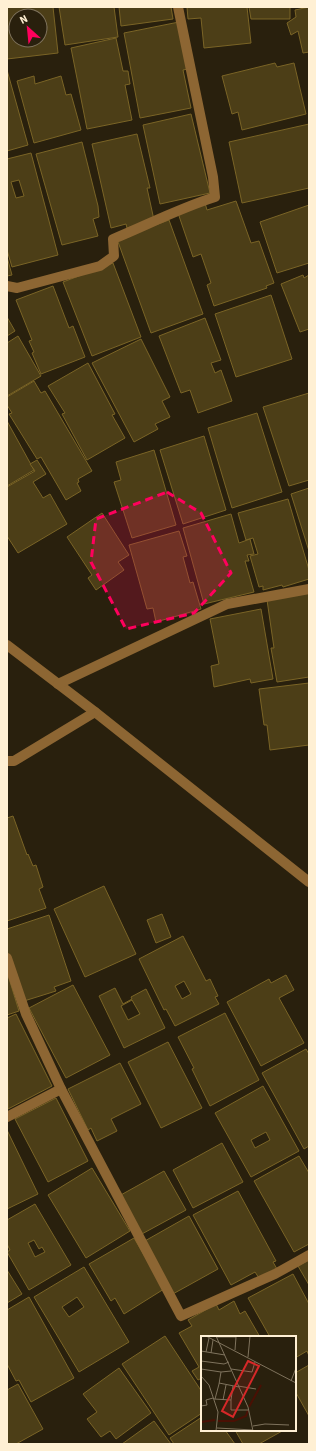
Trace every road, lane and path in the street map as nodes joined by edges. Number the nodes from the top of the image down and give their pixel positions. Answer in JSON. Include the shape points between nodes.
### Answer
{"nodes":[{"id":1,"x":178,"y":7,"type":"edge"},
{"id":2,"x":7,"y":286,"type":"edge"},
{"id":3,"x":309,"y":589,"type":"edge"},
{"id":4,"x":7,"y":645,"type":"edge"},
{"id":5,"x":58,"y":684,"type":"junction"},
{"id":6,"x":95,"y":712,"type":"junction"},
{"id":7,"x":7,"y":761,"type":"edge"},
{"id":8,"x":309,"y":882,"type":"edge"},
{"id":9,"x":7,"y":958,"type":"edge"},
{"id":10,"x":61,"y":1089,"type":"junction"},
{"id":11,"x":7,"y":1117,"type":"edge"},
{"id":12,"x":309,"y":1255,"type":"edge"}],
"edges":[{"from":1,"to":2,"type":"street","via":[[215,197],[184,207],[113,239],[114,256],[100,266],[17,288]]},
{"from":3,"to":5,"type":"street","via":[[227,604]]},
{"from":4,"to":5,"type":"street"},
{"from":5,"to":6,"type":"street"},
{"from":6,"to":7,"type":"street","via":[[14,761]]},
{"from":6,"to":8,"type":"street"},
{"from":9,"to":10,"type":"street","via":[[26,1014]]},
{"from":10,"to":11,"type":"street"},
{"from":10,"to":12,"type":"street","via":[[180,1316],[274,1274]]}]}
